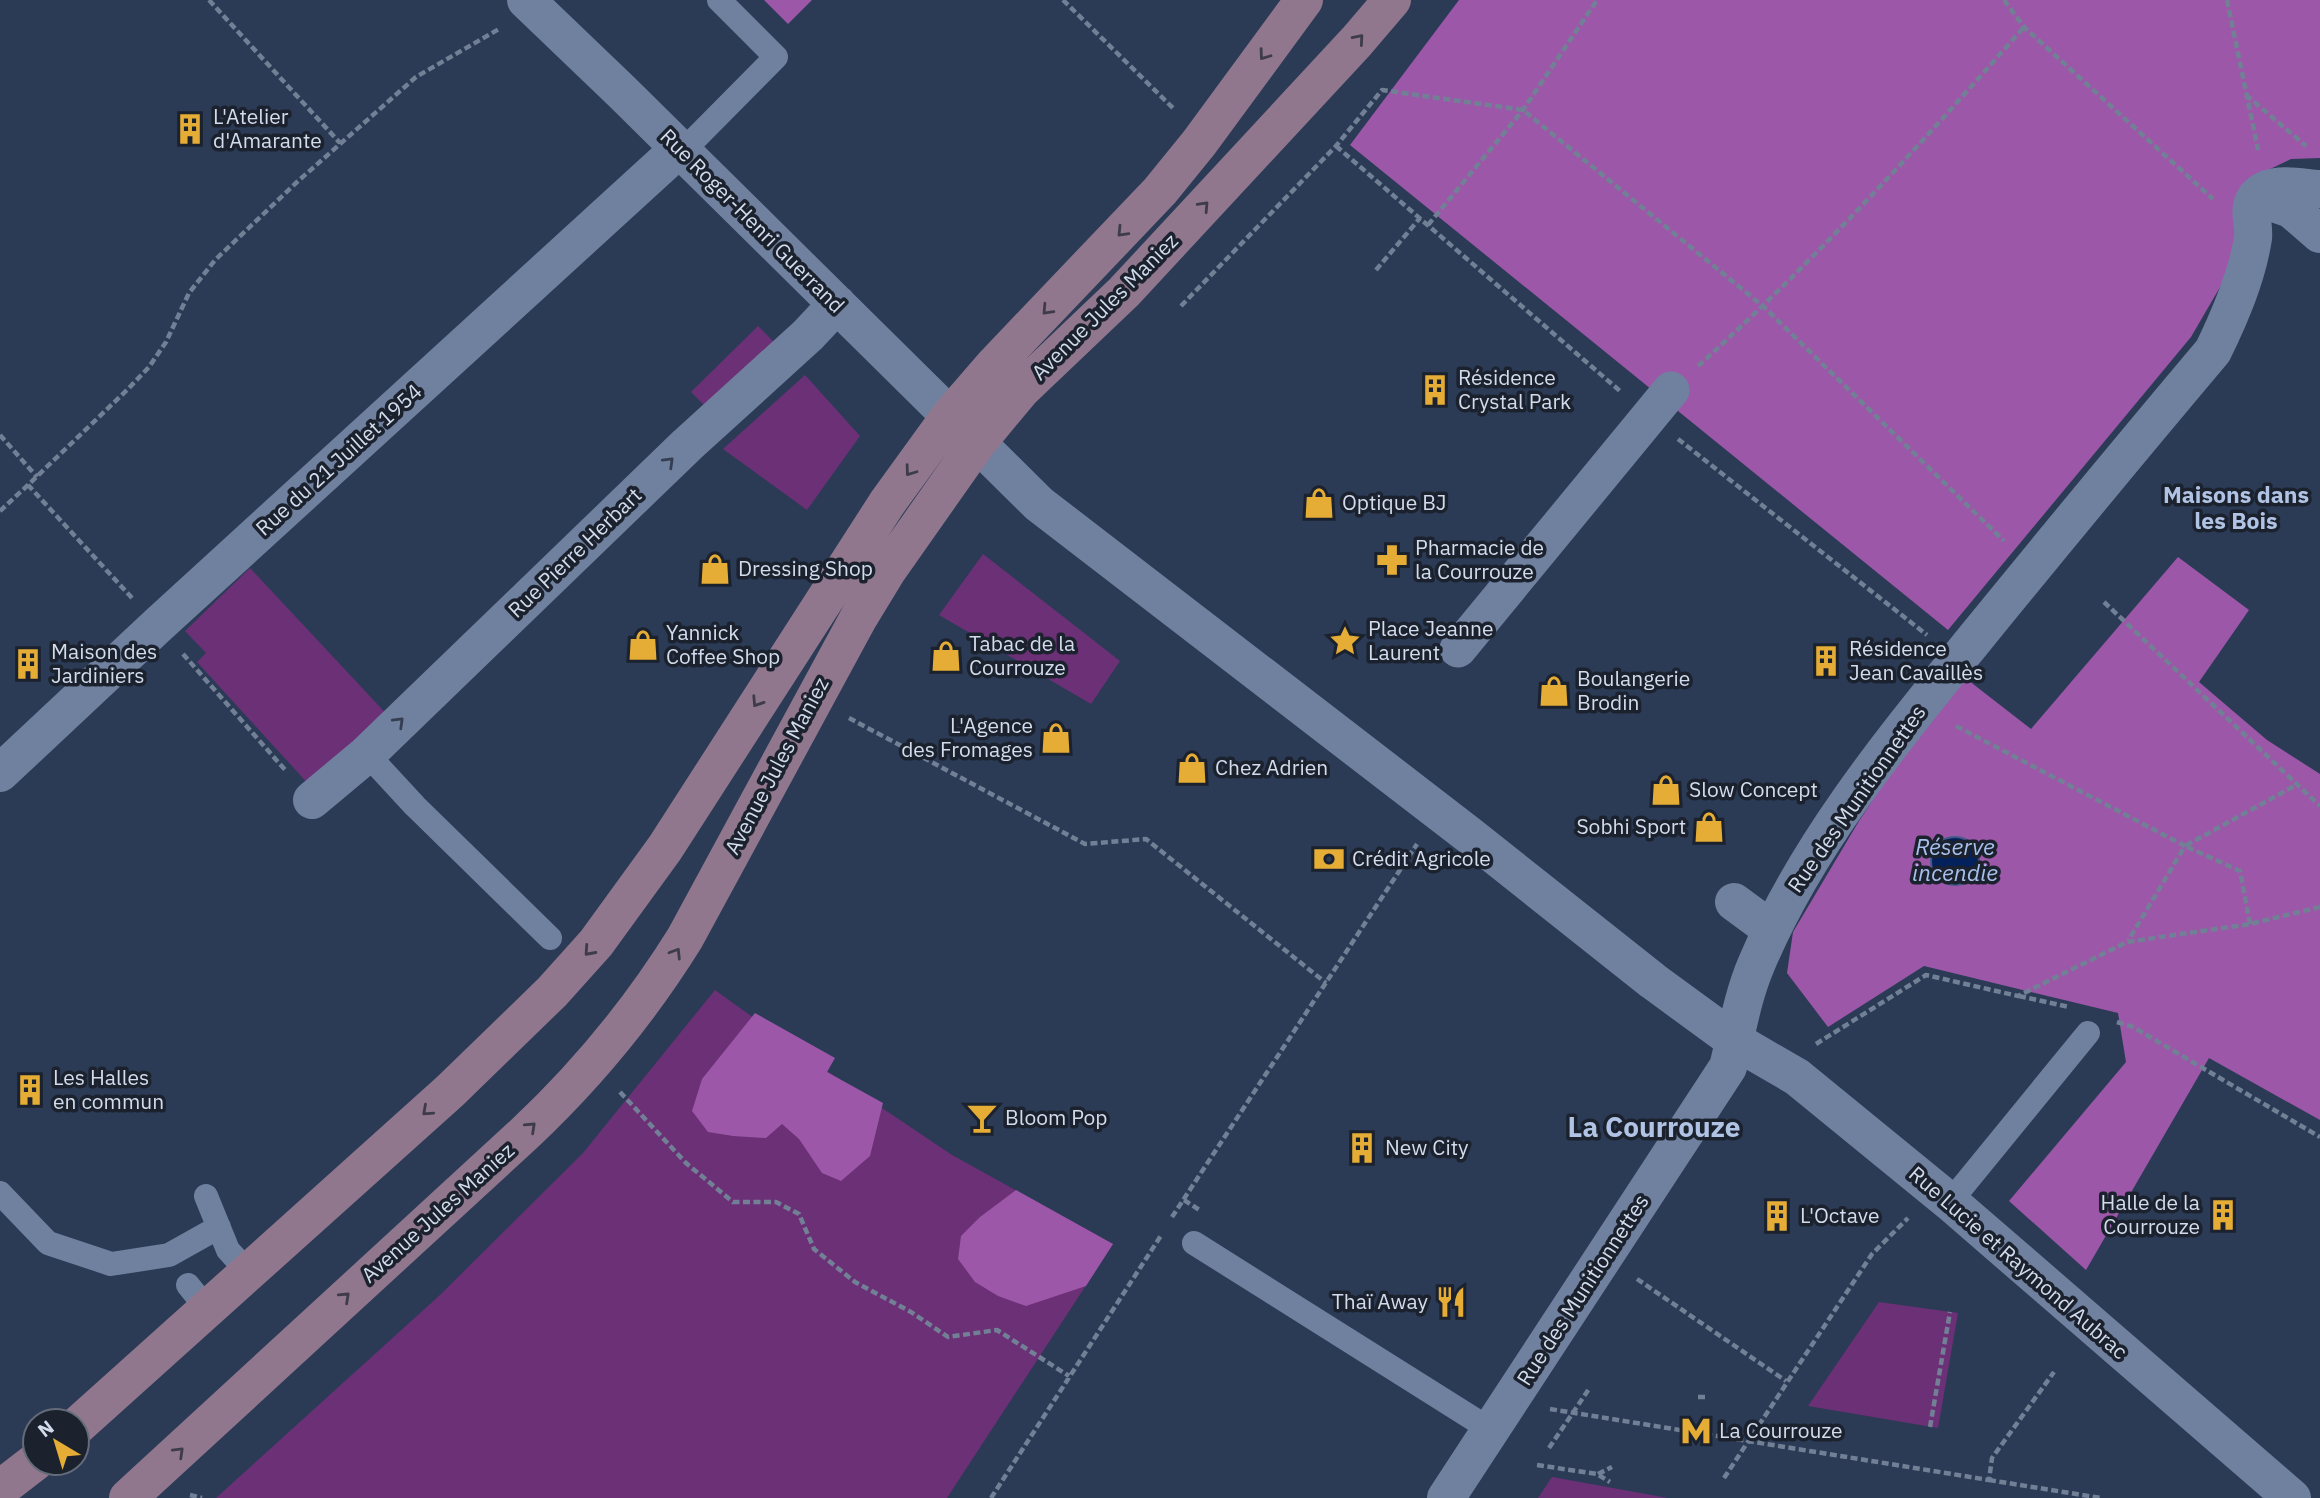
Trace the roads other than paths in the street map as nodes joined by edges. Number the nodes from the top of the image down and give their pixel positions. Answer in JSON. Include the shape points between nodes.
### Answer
{"nodes":[{"id":1,"x":719,"y":0,"type":"edge"},
{"id":2,"x":1304,"y":0,"type":"edge"},
{"id":3,"x":1392,"y":0,"type":"edge"},
{"id":4,"x":527,"y":1,"type":"edge"},
{"id":5,"x":681,"y":150,"type":"junction"},
{"id":6,"x":2320,"y":189,"type":"edge"},
{"id":7,"x":2262,"y":193,"type":"junction"},
{"id":8,"x":2320,"y":234,"type":"edge"},
{"id":9,"x":837,"y":304,"type":"junction"},
{"id":10,"x":1671,"y":390,"type":"road end"},
{"id":11,"x":950,"y":416,"type":"junction"},
{"id":12,"x":977,"y":443,"type":"junction"},
{"id":13,"x":1458,"y":649,"type":"dead end"},
{"id":14,"x":367,"y":754,"type":"junction"},
{"id":15,"x":0,"y":773,"type":"edge"},
{"id":16,"x":312,"y":800,"type":"road end"},
{"id":17,"x":1734,"y":902,"type":"dead end"},
{"id":18,"x":1772,"y":930,"type":"junction"},
{"id":19,"x":550,"y":938,"type":"dead end"},
{"id":20,"x":2090,"y":1022,"type":"road end"},
{"id":21,"x":1735,"y":1041,"type":"junction"},
{"id":22,"x":0,"y":1193,"type":"edge"},
{"id":23,"x":206,"y":1196,"type":"dead end"},
{"id":24,"x":1950,"y":1202,"type":"junction"},
{"id":25,"x":219,"y":1227,"type":"junction"},
{"id":26,"x":1194,"y":1243,"type":"dead end"},
{"id":27,"x":249,"y":1273,"type":"junction"},
{"id":28,"x":91,"y":1411,"type":"edge"},
{"id":29,"x":1491,"y":1430,"type":"junction"},
{"id":30,"x":21,"y":1473,"type":"edge"},
{"id":31,"x":0,"y":1489,"type":"edge"},
{"id":32,"x":128,"y":1498,"type":"edge"},
{"id":33,"x":1446,"y":1498,"type":"edge"},
{"id":34,"x":2292,"y":1498,"type":"edge"}],
"edges":[{"from":1,"to":5,"type":"lane","via":[[776,57]]},
{"from":2,"to":11,"type":"main road","name":"Avenue Jules Maniez","one_way":true,"via":[[1160,191]]},
{"from":12,"to":3,"type":"main road","name":"Avenue Jules Maniez","one_way":true,"via":[[1021,390],[1124,292]]},
{"from":4,"to":5,"type":"street","name":"Rue Roger-Henri Guerrand"},
{"from":5,"to":9,"type":"street","name":"Rue Roger-Henri Guerrand"},
{"from":5,"to":15,"type":"street","name":"Rue du 21 Juillet 1954"},
{"from":6,"to":7,"type":"street","via":[[2281,186]]},
{"from":7,"to":8,"type":"street","via":[[2291,209]]},
{"from":7,"to":18,"type":"street","name":"Rue des Munitionnettes","via":[[2251,211],[2253,236],[2237,294],[2213,351],[1919,707],[1824,839]]},
{"from":9,"to":11,"type":"street","name":"Rue Roger-Henri Guerrand"},
{"from":14,"to":9,"type":"street","name":"Rue Pierre Herbart","one_way":true},
{"from":10,"to":13,"type":"street"},
{"from":11,"to":12,"type":"street","name":"Rue Roger-Henri Guerrand"},
{"from":11,"to":27,"type":"main road","name":"Avenue Jules Maniez","one_way":true,"via":[[887,503],[665,848],[596,943],[504,1040]]},
{"from":12,"to":21,"type":"street","via":[[1039,505]]},
{"from":32,"to":12,"type":"main road","name":"Avenue Jules Maniez","one_way":true,"via":[[524,1134],[612,1042],[658,983],[685,938],[887,571]]},
{"from":14,"to":16,"type":"street","name":"Rue Pierre Herbart"},
{"from":14,"to":19,"type":"lane"},
{"from":17,"to":18,"type":"street"},
{"from":18,"to":21,"type":"street","name":"Rue des Munitionnettes","via":[[1745,992]]},
{"from":20,"to":24,"type":"lane"},
{"from":21,"to":24,"type":"street","name":"Rue Lucie et Raymond Aubrac","via":[[1797,1077]]},
{"from":21,"to":29,"type":"street","name":"Rue des Munitionnettes","via":[[1728,1067]]},
{"from":22,"to":25,"type":"lane","via":[[48,1243],[111,1264],[169,1255]]},
{"from":23,"to":25,"type":"lane"},
{"from":24,"to":34,"type":"street","name":"Rue Lucie et Raymond Aubrac"},
{"from":25,"to":27,"type":"lane","via":[[228,1250]]},
{"from":26,"to":29,"type":"lane"},
{"from":27,"to":28,"type":"main road","name":"Avenue Jules Maniez","via":[[198,1297]]},
{"from":29,"to":33,"type":"street","name":"Rue des Munitionnettes"},
{"from":30,"to":31,"type":"main road"}]}
